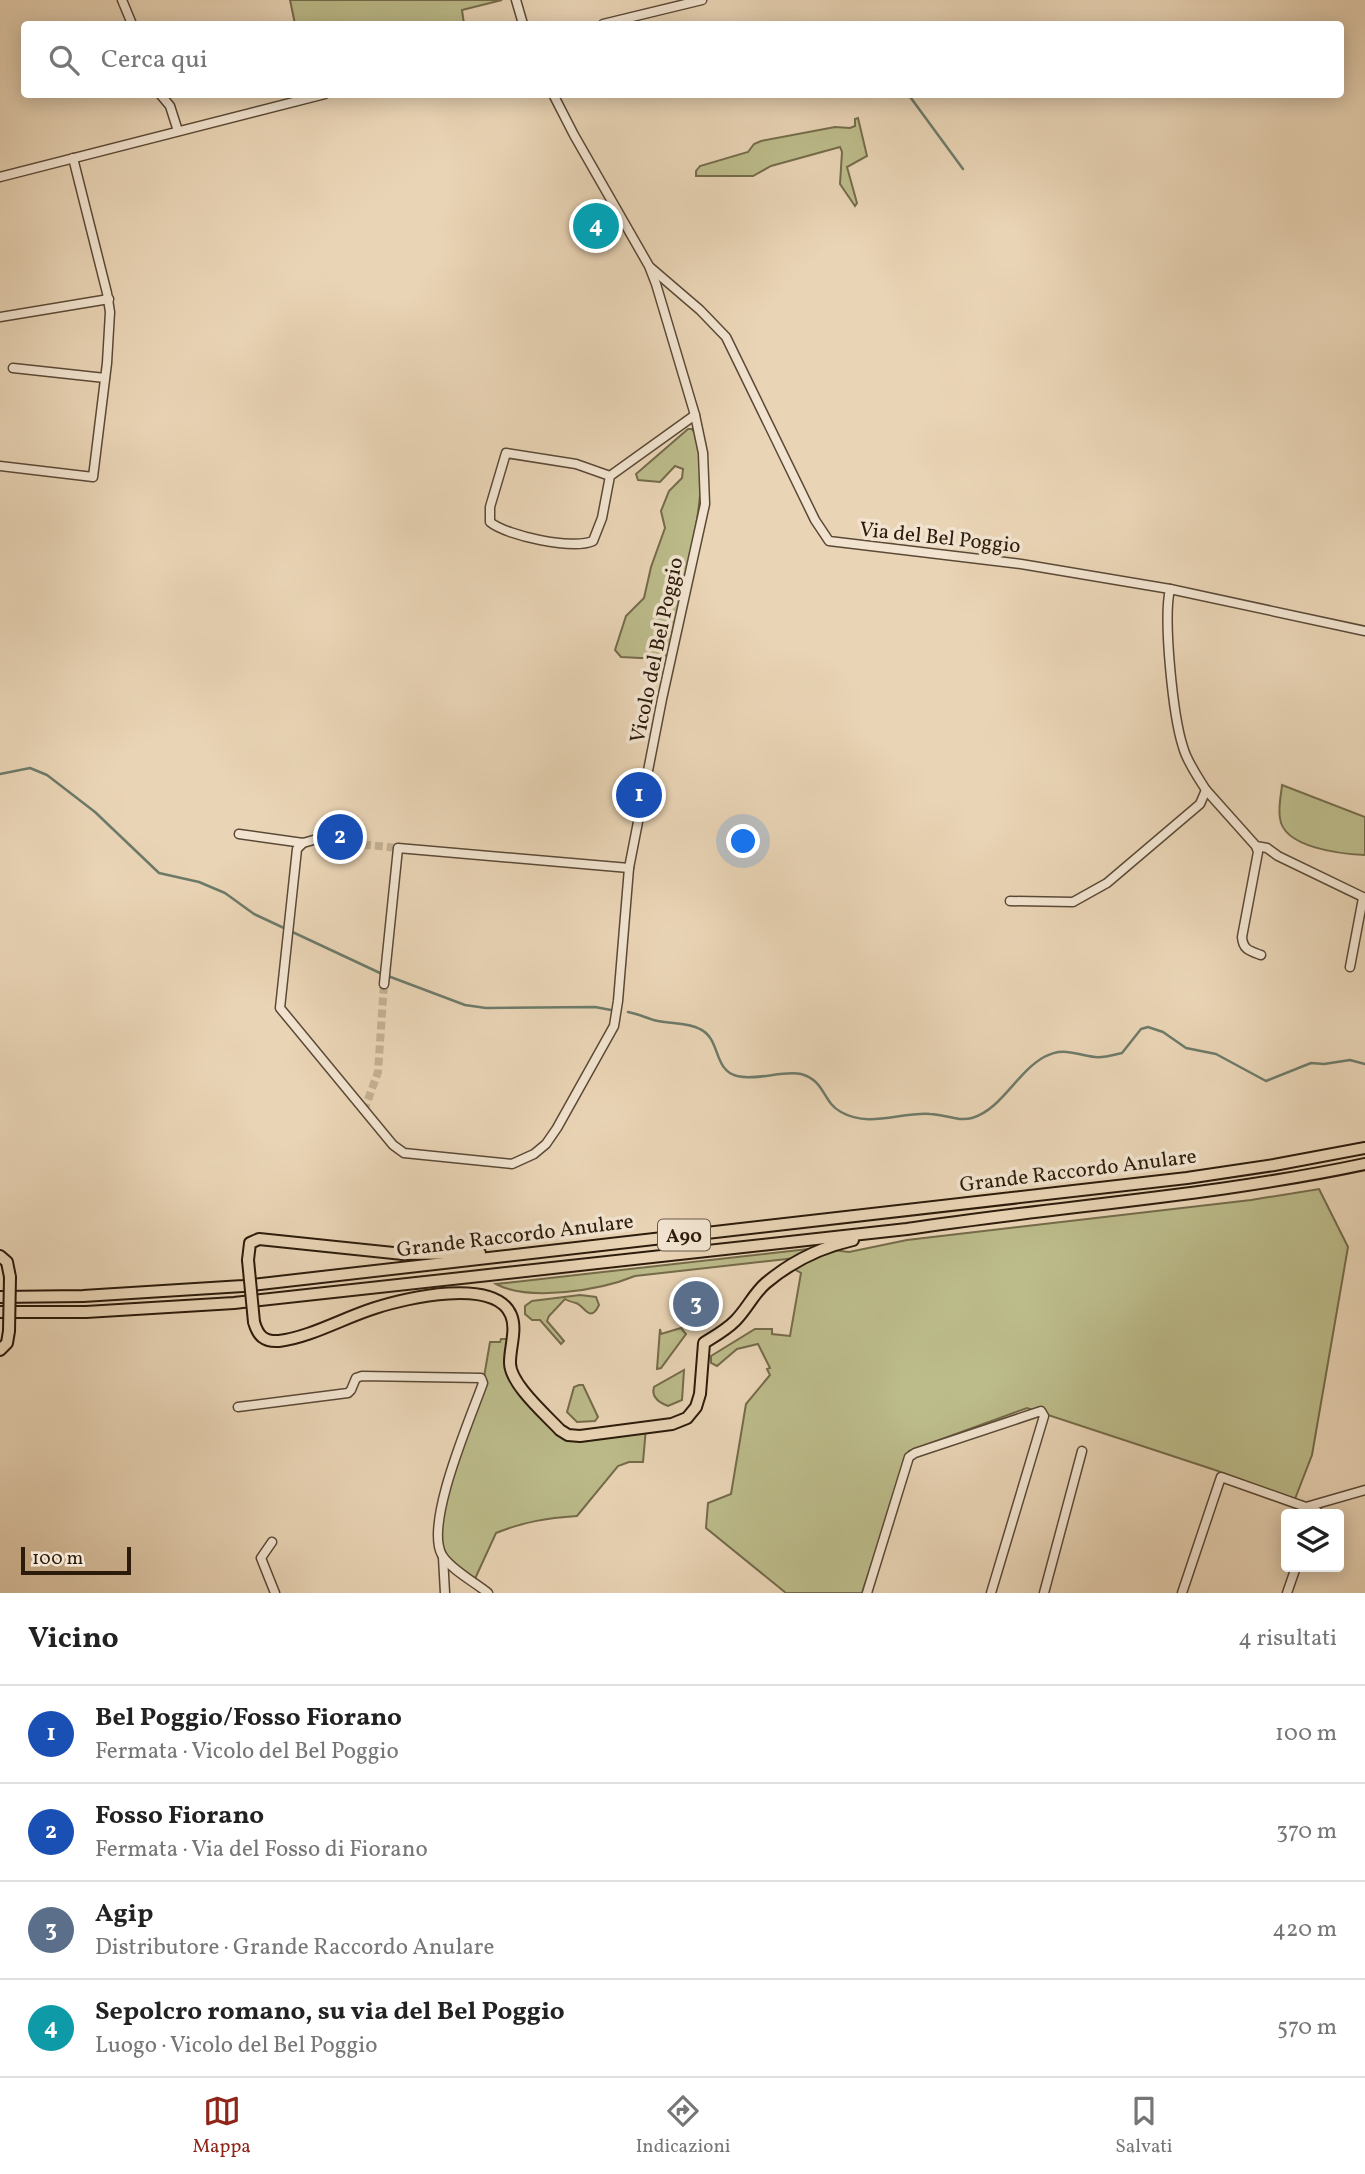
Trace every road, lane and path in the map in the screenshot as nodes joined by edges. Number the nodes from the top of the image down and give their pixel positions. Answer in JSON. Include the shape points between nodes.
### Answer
{"nodes":[{"id":1,"x":122,"y":0,"type":"edge"},
{"id":2,"x":516,"y":0,"type":"edge"},
{"id":3,"x":702,"y":0,"type":"edge"},
{"id":4,"x":131,"y":21,"type":"edge"},
{"id":5,"x":522,"y":21,"type":"edge"},
{"id":6,"x":615,"y":21,"type":"edge"},
{"id":7,"x":163,"y":98,"type":"edge"},
{"id":8,"x":310,"y":98,"type":"edge"},
{"id":9,"x":555,"y":98,"type":"edge"},
{"id":10,"x":178,"y":131,"type":"junction"},
{"id":11,"x":73,"y":158,"type":"junction"},
{"id":12,"x":0,"y":177,"type":"edge"},
{"id":13,"x":649,"y":266,"type":"junction"},
{"id":14,"x":109,"y":299,"type":"junction"},
{"id":15,"x":0,"y":317,"type":"edge"},
{"id":16,"x":13,"y":368,"type":"dead end"},
{"id":17,"x":105,"y":378,"type":"junction"},
{"id":18,"x":695,"y":415,"type":"junction"},
{"id":19,"x":0,"y":466,"type":"edge"},
{"id":20,"x":610,"y":476,"type":"junction"},
{"id":21,"x":1170,"y":589,"type":"junction"},
{"id":22,"x":1365,"y":631,"type":"edge"},
{"id":23,"x":1206,"y":790,"type":"junction"},
{"id":24,"x":239,"y":834,"type":"dead end"},
{"id":25,"x":339,"y":842,"type":"tunnel mouth"},
{"id":26,"x":303,"y":843,"type":"junction"},
{"id":27,"x":1256,"y":846,"type":"junction"},
{"id":28,"x":629,"y":868,"type":"junction"},
{"id":29,"x":1364,"y":898,"type":"edge"},
{"id":30,"x":1010,"y":901,"type":"dead end"},
{"id":31,"x":1261,"y":955,"type":"dead end"},
{"id":32,"x":1350,"y":967,"type":"dead end"},
{"id":33,"x":384,"y":984,"type":"tunnel mouth"},
{"id":34,"x":1365,"y":1148,"type":"edge"},
{"id":35,"x":1365,"y":1164,"type":"edge"},
{"id":36,"x":906,"y":1229,"type":"junction"},
{"id":37,"x":535,"y":1252,"type":"junction"},
{"id":38,"x":0,"y":1256,"type":"edge"},
{"id":39,"x":0,"y":1297,"type":"edge"},
{"id":40,"x":0,"y":1312,"type":"edge"},
{"id":41,"x":0,"y":1350,"type":"edge"},
{"id":42,"x":238,"y":1407,"type":"dead end"},
{"id":43,"x":1082,"y":1451,"type":"dead end"},
{"id":44,"x":1365,"y":1490,"type":"edge"},
{"id":45,"x":1306,"y":1507,"type":"junction"},
{"id":46,"x":1312,"y":1509,"type":"edge"},
{"id":47,"x":272,"y":1542,"type":"dead end"},
{"id":48,"x":443,"y":1557,"type":"junction"},
{"id":49,"x":1294,"y":1572,"type":"edge"},
{"id":50,"x":275,"y":1593,"type":"edge"},
{"id":51,"x":445,"y":1593,"type":"edge"},
{"id":52,"x":488,"y":1593,"type":"edge"},
{"id":53,"x":867,"y":1593,"type":"edge"},
{"id":54,"x":991,"y":1593,"type":"edge"},
{"id":55,"x":1044,"y":1593,"type":"edge"},
{"id":56,"x":1182,"y":1593,"type":"edge"},
{"id":57,"x":1287,"y":1593,"type":"edge"}],
"edges":[{"from":1,"to":4,"type":"street"},
{"from":2,"to":5,"type":"street"},
{"from":3,"to":6,"type":"street"},
{"from":7,"to":10,"type":"street"},
{"from":8,"to":10,"type":"street"},
{"from":9,"to":13,"type":"street","name":"Vicolo del Bel Poggio"},
{"from":10,"to":11,"type":"street"},
{"from":11,"to":12,"type":"street"},
{"from":11,"to":14,"type":"street"},
{"from":13,"to":18,"type":"street","name":"Vicolo del Bel Poggio"},
{"from":13,"to":21,"type":"street","name":"Via del Bel Poggio","via":[[726,337],[829,541],[1021,564]]},
{"from":14,"to":15,"type":"street"},
{"from":14,"to":17,"type":"street"},
{"from":16,"to":17,"type":"street"},
{"from":17,"to":19,"type":"street","via":[[93,477]]},
{"from":18,"to":20,"type":"street"},
{"from":18,"to":28,"type":"street","name":"Vicolo del Bel Poggio","via":[[703,453],[705,504]]},
{"from":20,"to":20,"type":"street","via":[[596,537],[588,543],[572,545],[508,532],[490,522],[506,453],[576,464]]},
{"from":21,"to":22,"type":"street"},
{"from":21,"to":23,"type":"street","via":[[1169,641],[1177,723],[1183,750]]},
{"from":23,"to":27,"type":"street"},
{"from":23,"to":30,"type":"street","via":[[1200,804],[1107,883],[1073,902]]},
{"from":24,"to":26,"type":"street"},
{"from":25,"to":26,"type":"street","via":[[317,839]]},
{"from":26,"to":28,"type":"street","name":"Vicolo del Bel Poggio","via":[[297,849],[281,1008],[404,1153],[512,1164],[546,1144],[614,1026]]},
{"from":27,"to":29,"type":"street"},
{"from":27,"to":31,"type":"street","via":[[1242,937],[1247,950]]},
{"from":28,"to":33,"type":"street","via":[[398,848]]},
{"from":29,"to":32,"type":"street"},
{"from":34,"to":37,"type":"highway","name":"Grande Raccordo Anulare","number":"A90","via":[[1186,1178]]},
{"from":35,"to":36,"type":"highway","name":"Grande Raccordo Anulare","number":"A90","via":[[1249,1186]]},
{"from":36,"to":37,"type":"highway","bridge":true,"via":[[824,1249],[764,1284],[737,1320],[704,1343],[701,1394],[694,1411],[682,1421],[664,1425],[576,1437],[560,1430],[512,1375],[512,1318],[505,1306],[488,1295],[461,1293],[392,1302],[279,1341],[264,1339],[254,1322],[248,1260],[249,1244],[257,1239],[403,1254]]},
{"from":36,"to":40,"type":"highway","name":"Grande Raccordo Anulare","number":"A90","via":[[234,1303]]},
{"from":37,"to":39,"type":"highway","name":"Grande Raccordo Anulare","number":"A90","via":[[243,1286]]},
{"from":38,"to":41,"type":"highway","bridge":true,"via":[[7,1262],[10,1277],[9,1331]]},
{"from":42,"to":48,"type":"street","via":[[348,1393],[362,1376],[481,1378],[441,1507]]},
{"from":43,"to":55,"type":"street"},
{"from":44,"to":45,"type":"street"},
{"from":45,"to":46,"type":"street"},
{"from":45,"to":56,"type":"street","via":[[1221,1477]]},
{"from":47,"to":50,"type":"street","via":[[261,1558]]},
{"from":48,"to":51,"type":"street"},
{"from":48,"to":52,"type":"street"},
{"from":49,"to":57,"type":"street"},
{"from":53,"to":54,"type":"street","via":[[911,1455],[1041,1411],[1041,1428]]}]}
